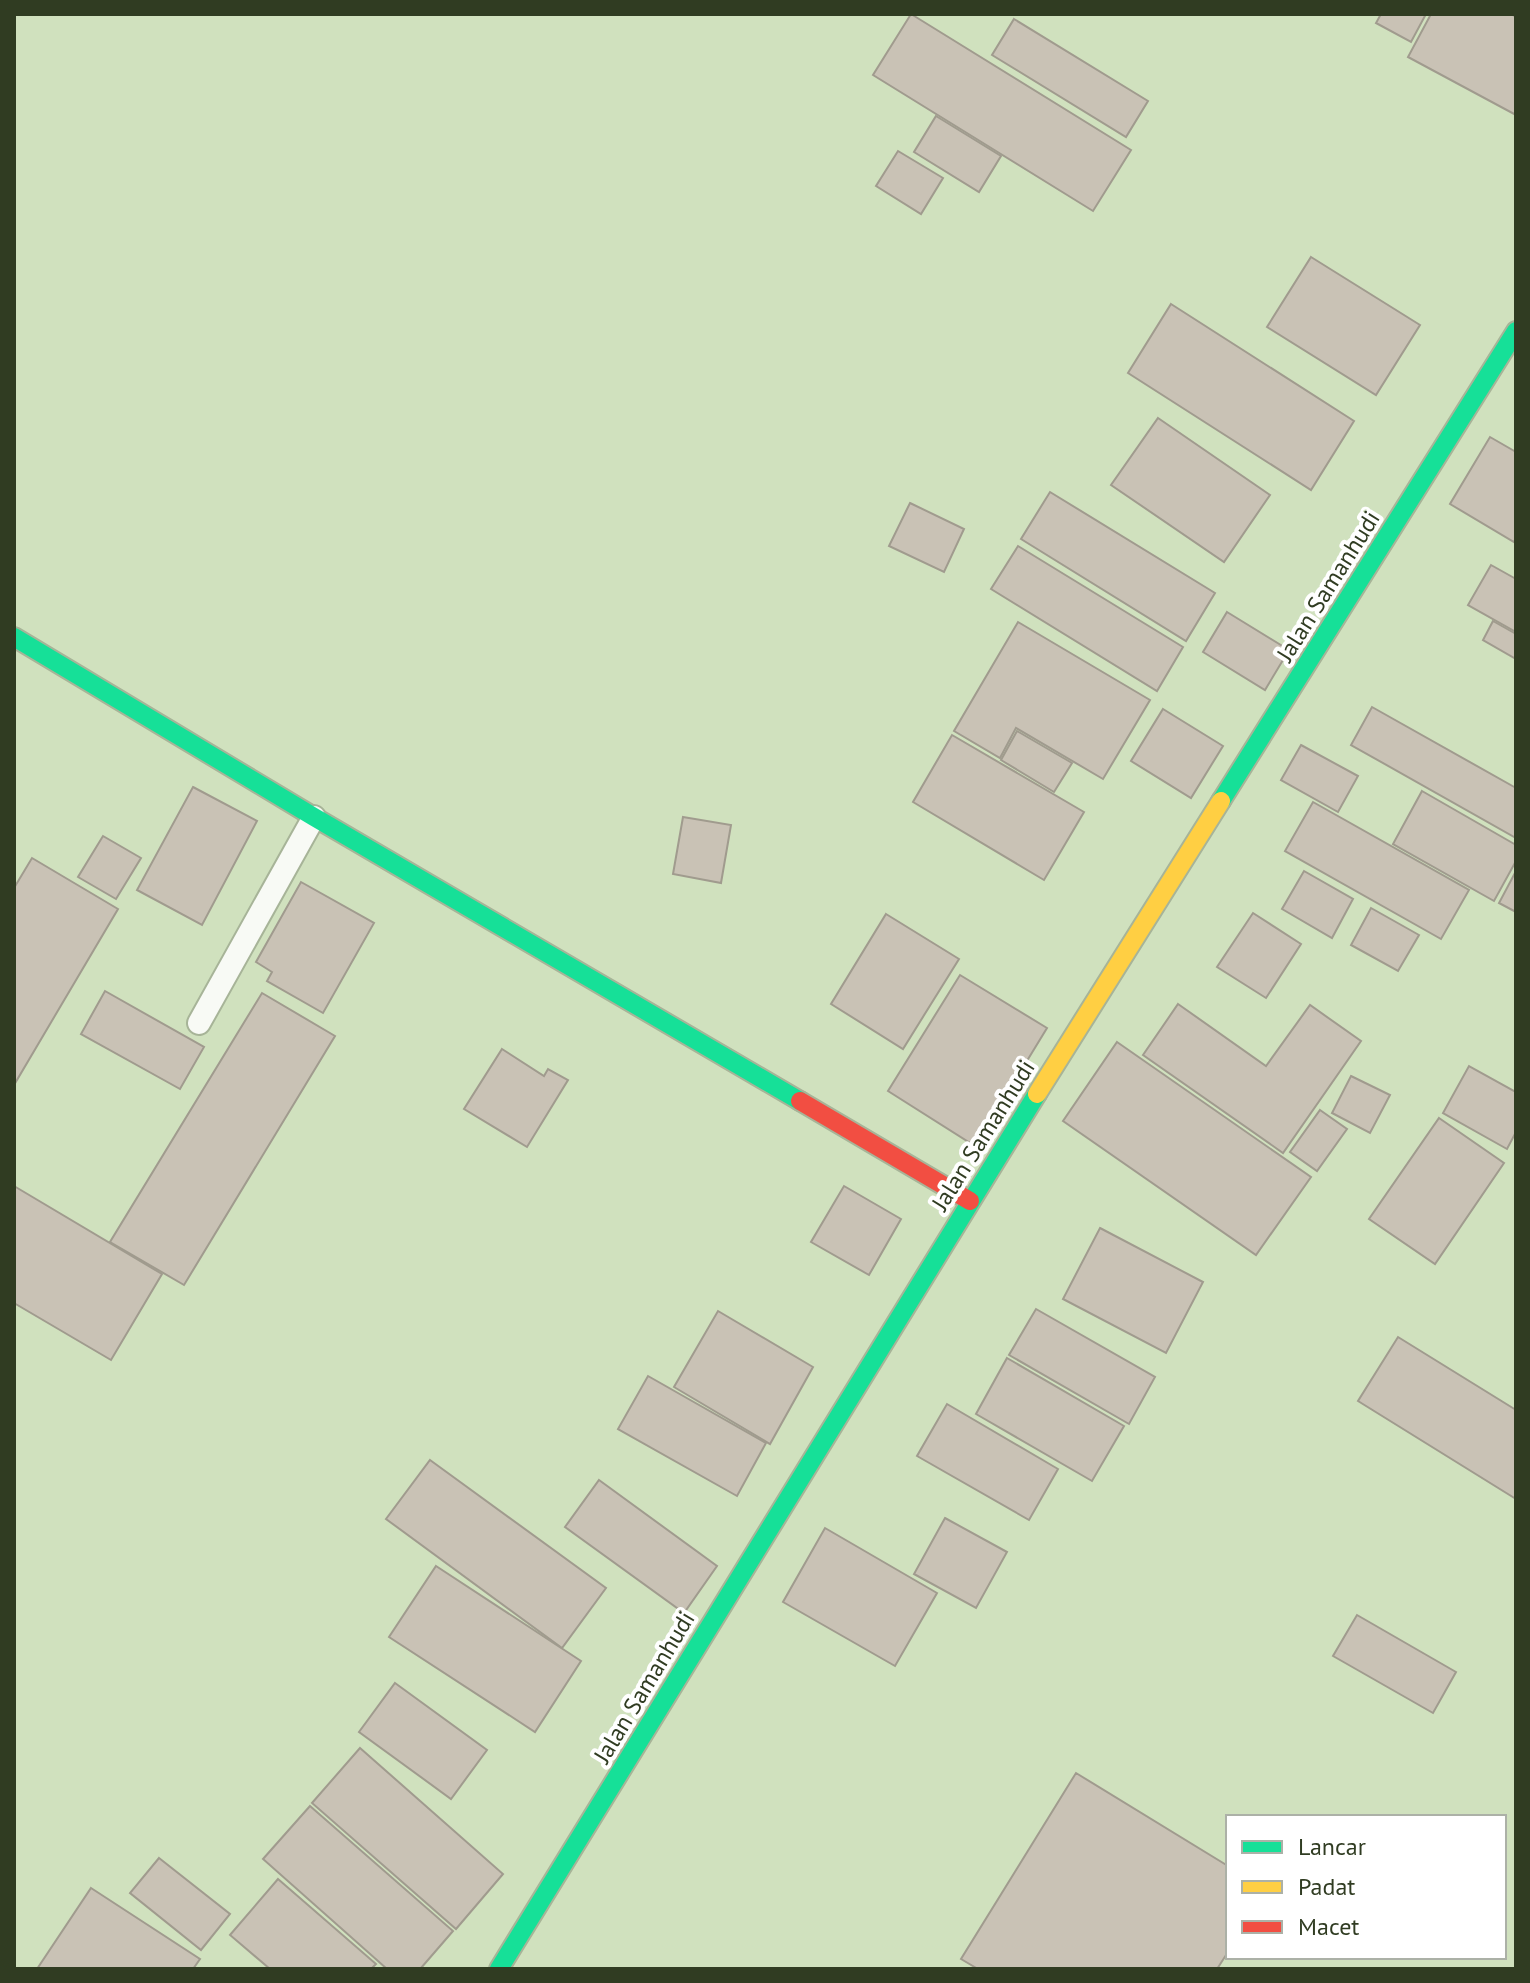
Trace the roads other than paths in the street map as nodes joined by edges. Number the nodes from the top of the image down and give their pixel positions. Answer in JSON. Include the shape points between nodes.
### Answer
{"nodes":[{"id":1,"x":1516,"y":331,"type":"edge"},
{"id":2,"x":14,"y":637,"type":"edge"},
{"id":3,"x":314,"y":817,"type":"junction"},
{"id":4,"x":199,"y":1023,"type":"dead end"},
{"id":5,"x":970,"y":1201,"type":"junction"},
{"id":6,"x":499,"y":1969,"type":"edge"}],
"edges":[{"from":1,"to":5,"type":"street","name":"Jalan Samanhudi"},
{"from":2,"to":3,"type":"street"},
{"from":3,"to":4,"type":"lane"},
{"from":3,"to":5,"type":"street"},
{"from":5,"to":6,"type":"street","name":"Jalan Samanhudi"}]}
